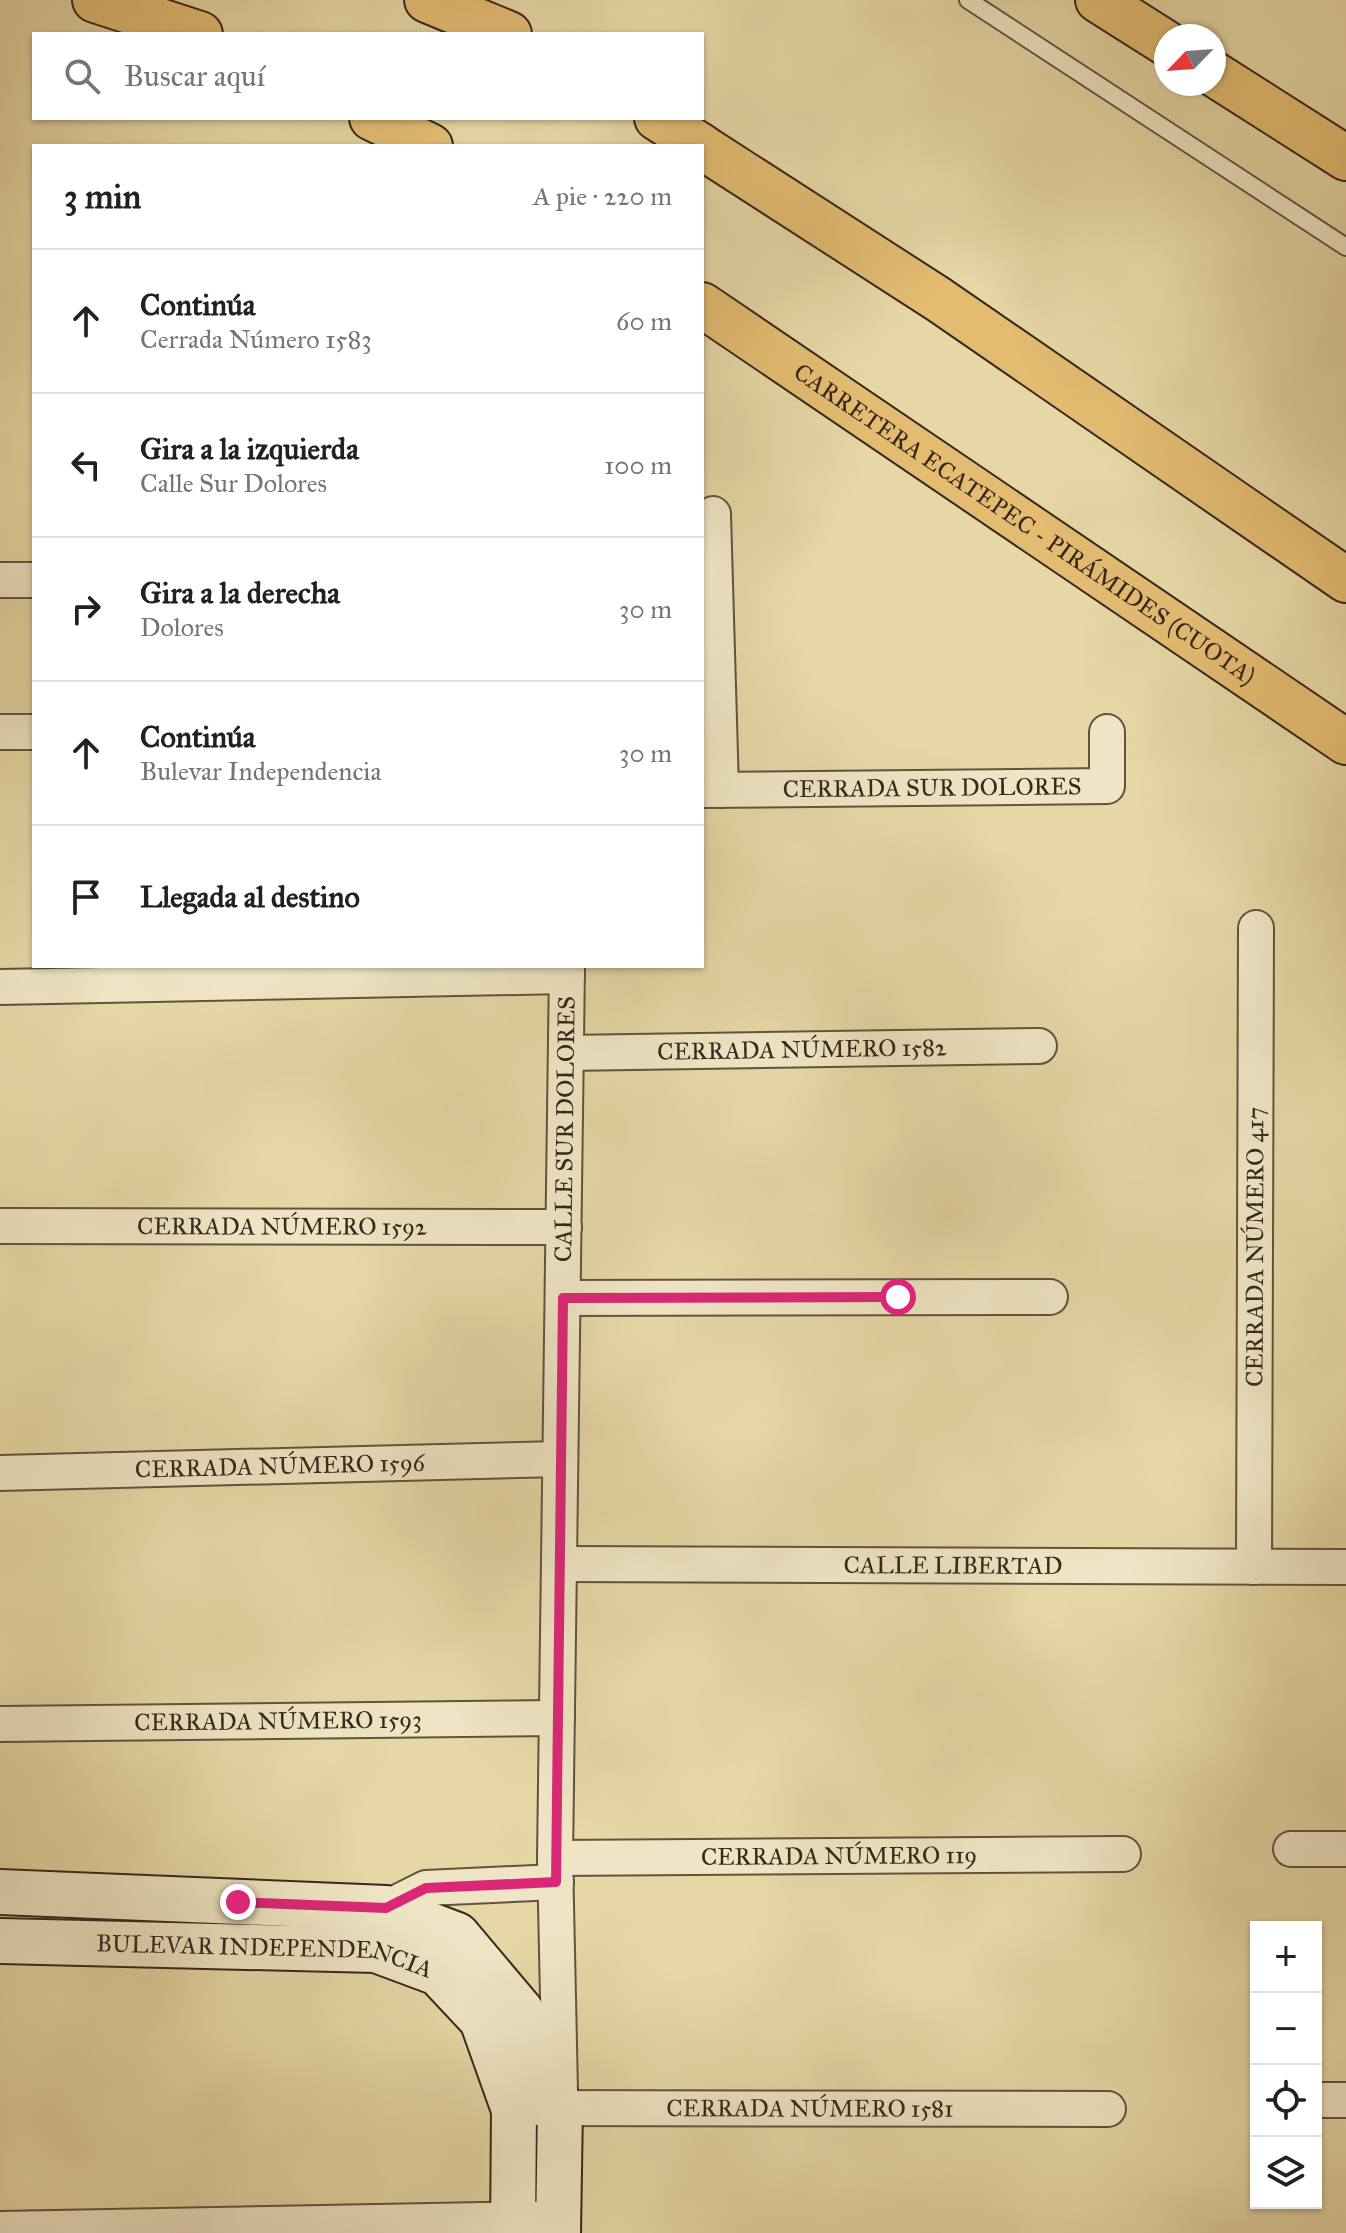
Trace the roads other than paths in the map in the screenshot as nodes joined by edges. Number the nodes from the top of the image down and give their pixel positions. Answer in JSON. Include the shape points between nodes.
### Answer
{"nodes":[{"id":1,"x":95,"y":0,"type":"edge"},
{"id":2,"x":427,"y":0,"type":"edge"},
{"id":3,"x":968,"y":0,"type":"edge"},
{"id":4,"x":1098,"y":0,"type":"edge"},
{"id":5,"x":194,"y":32,"type":"edge"},
{"id":6,"x":504,"y":32,"type":"edge"},
{"id":7,"x":1154,"y":35,"type":"edge"},
{"id":8,"x":1226,"y":82,"type":"edge"},
{"id":9,"x":376,"y":120,"type":"edge"},
{"id":10,"x":660,"y":120,"type":"edge"},
{"id":11,"x":426,"y":144,"type":"edge"},
{"id":12,"x":698,"y":144,"type":"edge"},
{"id":13,"x":704,"y":148,"type":"edge"},
{"id":14,"x":1346,"y":158,"type":"edge"},
{"id":15,"x":1346,"y":247,"type":"edge"},
{"id":16,"x":704,"y":306,"type":"edge"},
{"id":17,"x":713,"y":514,"type":"dead end"},
{"id":18,"x":0,"y":580,"type":"edge"},
{"id":19,"x":32,"y":580,"type":"edge"},
{"id":20,"x":1346,"y":580,"type":"edge"},
{"id":21,"x":0,"y":732,"type":"edge"},
{"id":22,"x":32,"y":732,"type":"edge"},
{"id":23,"x":1107,"y":732,"type":"dead end"},
{"id":24,"x":1346,"y":742,"type":"edge"},
{"id":25,"x":712,"y":790,"type":"edge"},
{"id":26,"x":1256,"y":928,"type":"dead end"},
{"id":27,"x":567,"y":971,"type":"edge"},
{"id":28,"x":0,"y":987,"type":"edge"},
{"id":29,"x":1039,"y":1046,"type":"dead end"},
{"id":30,"x":566,"y":1053,"type":"junction"},
{"id":31,"x":0,"y":1226,"type":"edge"},
{"id":32,"x":564,"y":1227,"type":"junction"},
{"id":33,"x":1050,"y":1297,"type":"dead end"},
{"id":34,"x":563,"y":1298,"type":"junction"},
{"id":35,"x":560,"y":1459,"type":"junction"},
{"id":36,"x":0,"y":1473,"type":"edge"},
{"id":37,"x":559,"y":1564,"type":"junction"},
{"id":38,"x":1254,"y":1567,"type":"junction"},
{"id":39,"x":1346,"y":1567,"type":"edge"},
{"id":40,"x":557,"y":1718,"type":"junction"},
{"id":41,"x":0,"y":1724,"type":"edge"},
{"id":42,"x":1291,"y":1849,"type":"dead end"},
{"id":43,"x":1346,"y":1849,"type":"edge"},
{"id":44,"x":1123,"y":1854,"type":"dead end"},
{"id":45,"x":556,"y":1870,"type":"junction"},
{"id":46,"x":0,"y":1892,"type":"edge"},
{"id":47,"x":386,"y":1908,"type":"junction"},
{"id":48,"x":0,"y":1941,"type":"edge"},
{"id":49,"x":376,"y":1950,"type":"junction"},
{"id":50,"x":1322,"y":2100,"type":"edge"},
{"id":51,"x":1346,"y":2100,"type":"edge"},
{"id":52,"x":560,"y":2107,"type":"junction"},
{"id":53,"x":1108,"y":2109,"type":"dead end"},
{"id":54,"x":514,"y":2110,"type":"junction"},
{"id":55,"x":513,"y":2226,"type":"edge"},
{"id":56,"x":558,"y":2226,"type":"edge"},
{"id":57,"x":0,"y":2229,"type":"edge"}],
"edges":[{"from":1,"to":5,"type":"main road"},
{"from":2,"to":6,"type":"main road"},
{"from":3,"to":15,"type":"lane"},
{"from":4,"to":7,"type":"main road"},
{"from":8,"to":14,"type":"main road"},
{"from":9,"to":11,"type":"main road"},
{"from":10,"to":12,"type":"main road"},
{"from":13,"to":20,"type":"main road","via":[[938,299]]},
{"from":16,"to":24,"type":"main road","name":"CARRETERA ECATEPEC - PIRÁMIDES (CUOTA)"},
{"from":17,"to":25,"type":"street"},
{"from":18,"to":19,"type":"street"},
{"from":21,"to":22,"type":"street"},
{"from":23,"to":25,"type":"street","name":"CERRADA SUR DOLORES","via":[[1107,786]]},
{"from":26,"to":38,"type":"street","name":"CERRADA NÚMERO 417"},
{"from":27,"to":28,"type":"street"},
{"from":27,"to":30,"type":"street","name":"CALLE SUR DOLORES"},
{"from":29,"to":30,"type":"street","name":"CERRADA NÚMERO 1582"},
{"from":30,"to":32,"type":"street","name":"CALLE SUR DOLORES"},
{"from":31,"to":32,"type":"street","name":"CERRADA NÚMERO 1592"},
{"from":32,"to":34,"type":"street","name":"CALLE SUR DOLORES"},
{"from":33,"to":34,"type":"street"},
{"from":34,"to":35,"type":"street","name":"CALLE SUR DOLORES"},
{"from":35,"to":36,"type":"street","name":"CERRADA NÚMERO 1596"},
{"from":35,"to":37,"type":"street","name":"CALLE SUR DOLORES"},
{"from":37,"to":38,"type":"street","name":"CALLE LIBERTAD"},
{"from":37,"to":40,"type":"street","name":"CALLE SUR DOLORES"},
{"from":38,"to":39,"type":"street","name":"CALLE LIBERTAD"},
{"from":40,"to":41,"type":"street","name":"CERRADA NÚMERO 1593"},
{"from":40,"to":45,"type":"street","name":"CALLE SUR DOLORES"},
{"from":42,"to":43,"type":"street"},
{"from":44,"to":45,"type":"street","name":"CERRADA NÚMERO 119"},
{"from":45,"to":47,"type":"street","name":"CERRADA NÚMERO 119","via":[[426,1888]]},
{"from":45,"to":52,"type":"street","name":"CALLE SUR DOLORES"},
{"from":46,"to":47,"type":"street","name":"BULEVAR INDEPENDENCIA"},
{"from":47,"to":49,"type":"street"},
{"from":47,"to":52,"type":"street","name":"BULEVAR INDEPENDENCIA","via":[[457,1935],[521,2011]]},
{"from":48,"to":49,"type":"street","name":"BULEVAR INDEPENDENCIA"},
{"from":49,"to":54,"type":"street","name":"BULEVAR INDEPENDENCIA","via":[[438,1973],[482,2020]]},
{"from":50,"to":51,"type":"street"},
{"from":52,"to":53,"type":"street","name":"CERRADA NÚMERO 1581"},
{"from":52,"to":54,"type":"street","name":"CERRADA NÚMERO 1581"},
{"from":52,"to":56,"type":"street","name":"BULEVAR INDEPENDENCIA"},
{"from":54,"to":55,"type":"street","name":"BULEVAR INDEPENDENCIA"},
{"from":55,"to":56,"type":"street"},
{"from":55,"to":57,"type":"street"}]}
